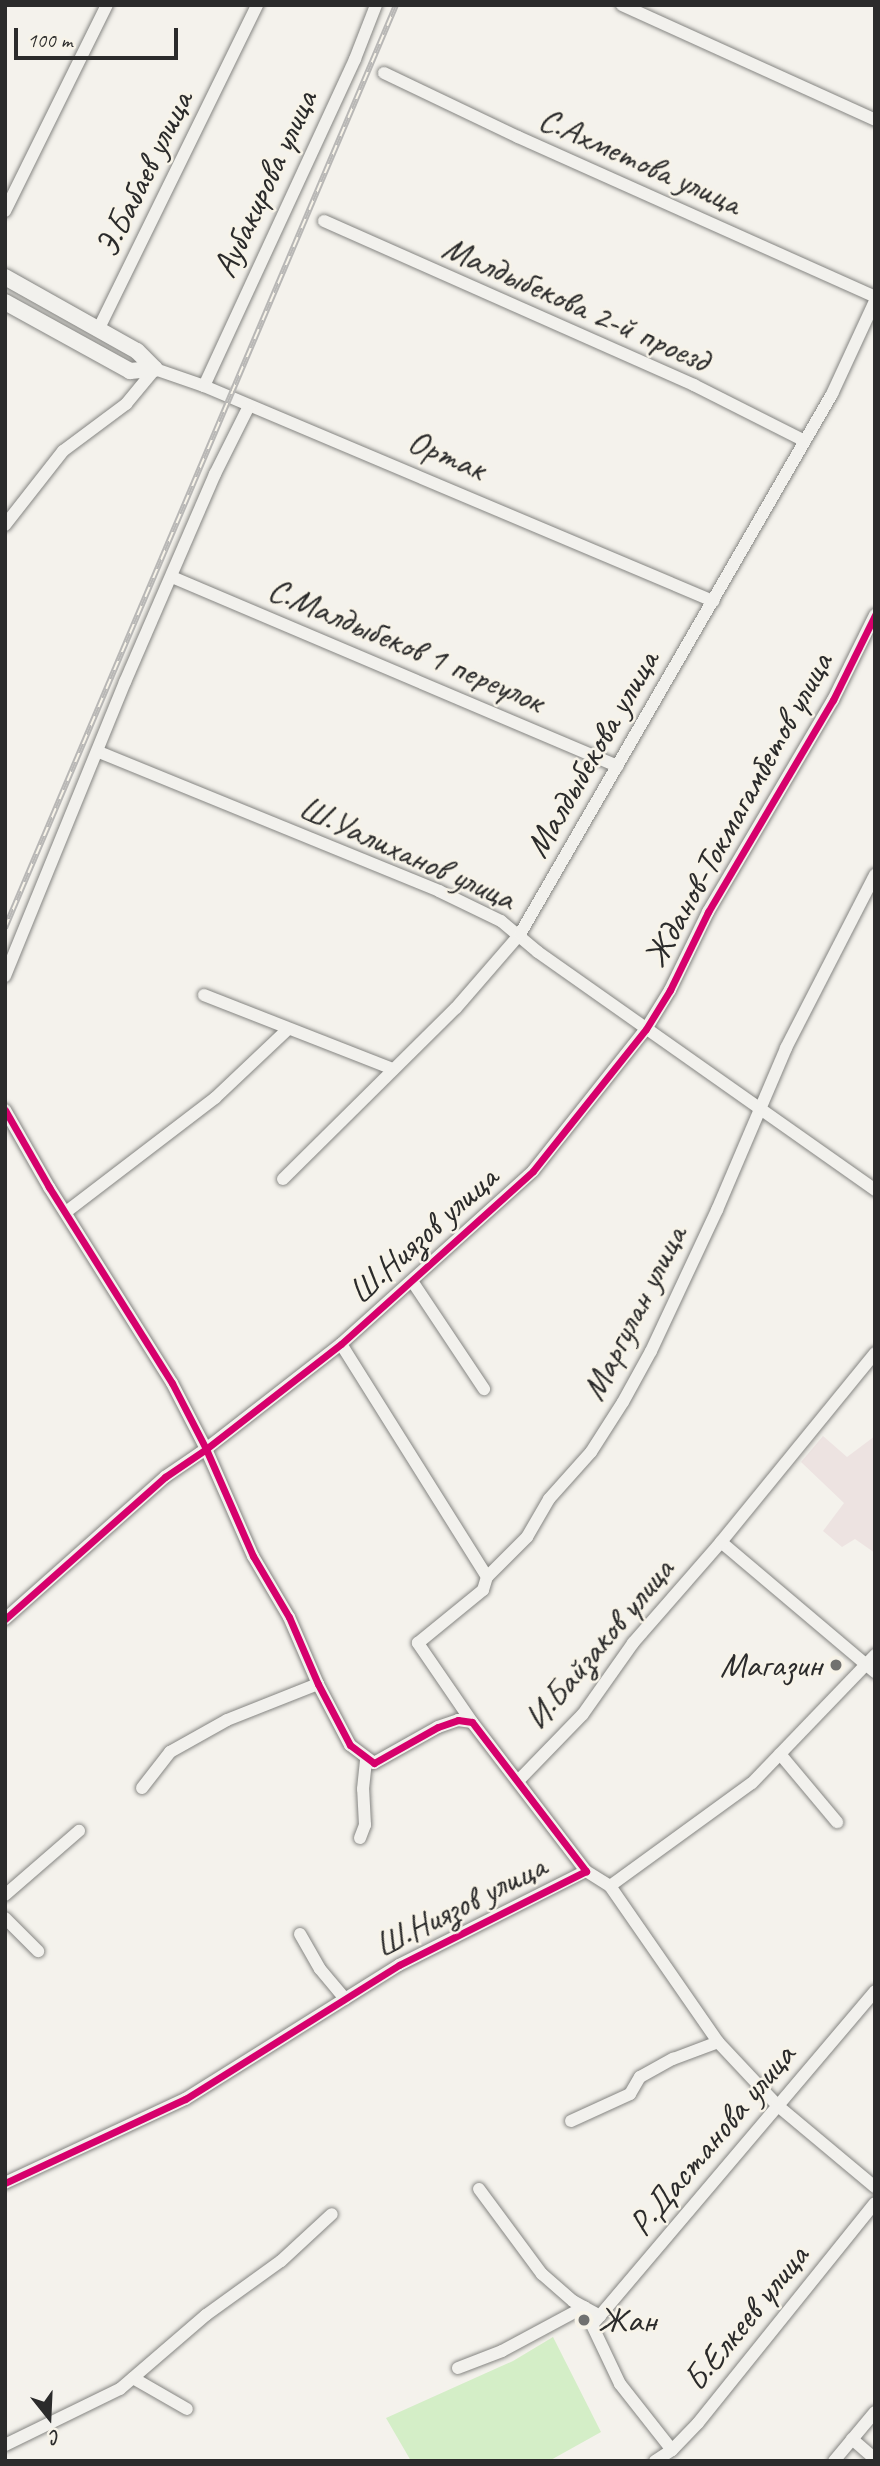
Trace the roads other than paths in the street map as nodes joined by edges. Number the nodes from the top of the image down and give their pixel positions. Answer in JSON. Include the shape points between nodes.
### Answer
{"nodes":[{"id":1,"x":107,"y":5,"type":"edge"},
{"id":2,"x":257,"y":5,"type":"edge"},
{"id":3,"x":376,"y":5,"type":"edge"},
{"id":4,"x":622,"y":5,"type":"edge"},
{"id":5,"x":384,"y":73,"type":"dead end"},
{"id":6,"x":875,"y":120,"type":"edge"},
{"id":7,"x":5,"y":211,"type":"edge"},
{"id":8,"x":324,"y":221,"type":"dead end"},
{"id":9,"x":5,"y":277,"type":"edge"},
{"id":10,"x":875,"y":299,"type":"edge"},
{"id":11,"x":5,"y":302,"type":"edge"},
{"id":12,"x":99,"y":328,"type":"junction"},
{"id":13,"x":155,"y":369,"type":"junction"},
{"id":14,"x":204,"y":386,"type":"junction"},
{"id":15,"x":249,"y":406,"type":"junction"},
{"id":16,"x":805,"y":441,"type":"junction"},
{"id":17,"x":5,"y":525,"type":"edge"},
{"id":18,"x":172,"y":577,"type":"junction"},
{"id":19,"x":713,"y":601,"type":"junction"},
{"id":20,"x":875,"y":615,"type":"edge"},
{"id":21,"x":99,"y":752,"type":"junction"},
{"id":22,"x":618,"y":766,"type":"junction"},
{"id":23,"x":875,"y":875,"type":"edge"},
{"id":24,"x":520,"y":933,"type":"junction"},
{"id":25,"x":5,"y":976,"type":"edge"},
{"id":26,"x":204,"y":995,"type":"dead end"},
{"id":27,"x":288,"y":1029,"type":"junction"},
{"id":28,"x":646,"y":1029,"type":"junction"},
{"id":29,"x":393,"y":1069,"type":"junction"},
{"id":30,"x":5,"y":1110,"type":"edge"},
{"id":31,"x":762,"y":1111,"type":"junction"},
{"id":32,"x":875,"y":1172,"type":"edge"},
{"id":33,"x":283,"y":1179,"type":"dead end"},
{"id":34,"x":870,"y":1187,"type":"edge"},
{"id":35,"x":66,"y":1212,"type":"junction"},
{"id":36,"x":412,"y":1282,"type":"junction"},
{"id":37,"x":341,"y":1344,"type":"junction"},
{"id":38,"x":875,"y":1353,"type":"edge"},
{"id":39,"x":484,"y":1389,"type":"dead end"},
{"id":40,"x":206,"y":1449,"type":"junction"},
{"id":41,"x":721,"y":1542,"type":"junction"},
{"id":42,"x":487,"y":1577,"type":"junction"},
{"id":43,"x":5,"y":1619,"type":"edge"},
{"id":44,"x":872,"y":1665,"type":"edge"},
{"id":45,"x":318,"y":1684,"type":"junction"},
{"id":46,"x":472,"y":1722,"type":"junction"},
{"id":47,"x":780,"y":1754,"type":"junction"},
{"id":48,"x":366,"y":1760,"type":"junction"},
{"id":49,"x":518,"y":1781,"type":"junction"},
{"id":50,"x":142,"y":1788,"type":"dead end"},
{"id":51,"x":837,"y":1822,"type":"dead end"},
{"id":52,"x":79,"y":1831,"type":"dead end"},
{"id":53,"x":360,"y":1838,"type":"dead end"},
{"id":54,"x":586,"y":1871,"type":"junction"},
{"id":55,"x":610,"y":1886,"type":"junction"},
{"id":56,"x":5,"y":1895,"type":"edge"},
{"id":57,"x":5,"y":1918,"type":"edge"},
{"id":58,"x":300,"y":1934,"type":"dead end"},
{"id":59,"x":38,"y":1951,"type":"dead end"},
{"id":60,"x":875,"y":1991,"type":"edge"},
{"id":61,"x":345,"y":1998,"type":"junction"},
{"id":62,"x":718,"y":2042,"type":"junction"},
{"id":63,"x":778,"y":2106,"type":"junction"},
{"id":64,"x":570,"y":2121,"type":"dead end"},
{"id":65,"x":5,"y":2183,"type":"edge"},
{"id":66,"x":875,"y":2187,"type":"edge"},
{"id":67,"x":480,"y":2189,"type":"dead end"},
{"id":68,"x":875,"y":2203,"type":"edge"},
{"id":69,"x":332,"y":2214,"type":"dead end"},
{"id":70,"x":584,"y":2307,"type":"junction"},
{"id":71,"x":596,"y":2320,"type":"junction"},
{"id":72,"x":458,"y":2368,"type":"dead end"},
{"id":73,"x":134,"y":2378,"type":"junction"},
{"id":74,"x":187,"y":2409,"type":"dead end"},
{"id":75,"x":875,"y":2412,"type":"edge"},
{"id":76,"x":852,"y":2439,"type":"junction"},
{"id":77,"x":5,"y":2445,"type":"edge"},
{"id":78,"x":672,"y":2450,"type":"junction"},
{"id":79,"x":875,"y":2459,"type":"edge"},
{"id":80,"x":654,"y":2461,"type":"edge"},
{"id":81,"x":834,"y":2461,"type":"edge"}],
"edges":[{"from":1,"to":7,"type":"street"},
{"from":2,"to":12,"type":"street","name":"Э.Бабаев улица"},
{"from":3,"to":14,"type":"street","name":"Аубакирова улица"},
{"from":4,"to":6,"type":"street"},
{"from":5,"to":10,"type":"street","name":"С.Ахметова улица"},
{"from":8,"to":16,"type":"street","name":"Малдыбекова 2-й проезд","via":[[694,385]]},
{"from":9,"to":12,"type":"street","name":"Ортак"},
{"from":10,"to":16,"type":"street","name":"Малдыбекова улица"},
{"from":11,"to":13,"type":"street","name":"Ортак","via":[[130,371]]},
{"from":12,"to":13,"type":"street","name":"Ортак","via":[[137,351]]},
{"from":13,"to":14,"type":"street","name":"Ортак"},
{"from":13,"to":17,"type":"street","via":[[126,404],[63,451]]},
{"from":14,"to":15,"type":"street","name":"Ортак"},
{"from":15,"to":18,"type":"street"},
{"from":15,"to":19,"type":"street","name":"Ортак"},
{"from":16,"to":19,"type":"street","name":"Малдыбекова улица"},
{"from":18,"to":21,"type":"street"},
{"from":18,"to":22,"type":"street","name":"С.Малдыбеков 1 переулок"},
{"from":19,"to":22,"type":"street","name":"Малдыбекова улица"},
{"from":20,"to":28,"type":"street","name":"Жданов-Токмагамбетов улица","via":[[833,700],[708,912]]},
{"from":21,"to":24,"type":"street","name":"Ш.Уалиханов улица","via":[[439,891]]},
{"from":21,"to":25,"type":"street"},
{"from":22,"to":24,"type":"street","name":"Малдыбекова улица"},
{"from":23,"to":31,"type":"street","name":"Маргулан улица","via":[[786,1048]]},
{"from":24,"to":28,"type":"street","name":"Ш.Уалиханов улица","via":[[538,952]]},
{"from":24,"to":29,"type":"street","name":"Малдыбекова улица","via":[[456,1008]]},
{"from":26,"to":27,"type":"street"},
{"from":27,"to":29,"type":"street"},
{"from":27,"to":35,"type":"street","via":[[215,1098]]},
{"from":28,"to":31,"type":"street","name":"Ш.Уалиханов улица"},
{"from":28,"to":36,"type":"street","name":"Ш.Ниязов улица","via":[[533,1171]]},
{"from":29,"to":33,"type":"street","name":"Малдыбекова улица"},
{"from":30,"to":35,"type":"street"},
{"from":31,"to":34,"type":"street","name":"Ш.Уалиханов улица"},
{"from":31,"to":42,"type":"street","name":"Маргулан улица","via":[[623,1402],[527,1537]]},
{"from":32,"to":34,"type":"street"},
{"from":35,"to":40,"type":"street","via":[[172,1383]]},
{"from":36,"to":37,"type":"street","name":"Ш.Ниязов улица"},
{"from":36,"to":39,"type":"street"},
{"from":37,"to":40,"type":"street","name":"Ш.Ниязов улица"},
{"from":37,"to":42,"type":"street"},
{"from":38,"to":41,"type":"street","name":"И.Байзаков улица"},
{"from":40,"to":43,"type":"street","name":"Ш.Ниязов улица","via":[[165,1477]]},
{"from":40,"to":45,"type":"street","via":[[253,1556],[289,1617]]},
{"from":41,"to":44,"type":"street"},
{"from":41,"to":49,"type":"street","name":"И.Байзаков улица","via":[[633,1643],[583,1714]]},
{"from":42,"to":46,"type":"street","name":"Маргулан улица","via":[[483,1590],[418,1643]]},
{"from":44,"to":47,"type":"street"},
{"from":45,"to":48,"type":"street","via":[[349,1745]]},
{"from":45,"to":50,"type":"street","via":[[227,1720],[170,1752]]},
{"from":46,"to":48,"type":"street","via":[[458,1720],[438,1727],[374,1763]]},
{"from":46,"to":49,"type":"street","name":"Ш.Ниязов улица"},
{"from":47,"to":51,"type":"street"},
{"from":47,"to":55,"type":"street","via":[[752,1783]]},
{"from":48,"to":53,"type":"street","via":[[365,1825]]},
{"from":49,"to":54,"type":"street","name":"Ш.Ниязов улица"},
{"from":52,"to":56,"type":"street"},
{"from":54,"to":55,"type":"street"},
{"from":54,"to":61,"type":"street","name":"Ш.Ниязов улица","via":[[399,1965]]},
{"from":55,"to":62,"type":"street"},
{"from":57,"to":59,"type":"street"},
{"from":58,"to":61,"type":"street","name":"Ш.Ниязов улица","via":[[320,1969]]},
{"from":60,"to":63,"type":"street","name":"Р.Дастанова улица"},
{"from":61,"to":65,"type":"street","name":"Ш.Ниязов улица","via":[[185,2099]]},
{"from":62,"to":63,"type":"street"},
{"from":62,"to":64,"type":"street","via":[[662,2065],[640,2077],[630,2094]]},
{"from":63,"to":66,"type":"street"},
{"from":63,"to":71,"type":"street","name":"Р.Дастанова улица"},
{"from":67,"to":70,"type":"street","via":[[542,2274]]},
{"from":68,"to":78,"type":"street","name":"Б.Елкеев улица"},
{"from":69,"to":73,"type":"street","via":[[281,2261],[206,2315]]},
{"from":70,"to":71,"type":"street"},
{"from":70,"to":72,"type":"street","via":[[502,2351]]},
{"from":71,"to":78,"type":"street","via":[[620,2384]]},
{"from":73,"to":74,"type":"street"},
{"from":73,"to":77,"type":"street"},
{"from":75,"to":76,"type":"street"},
{"from":76,"to":79,"type":"street"},
{"from":76,"to":81,"type":"street"},
{"from":78,"to":80,"type":"street","name":"Б.Елкеев улица"}]}
